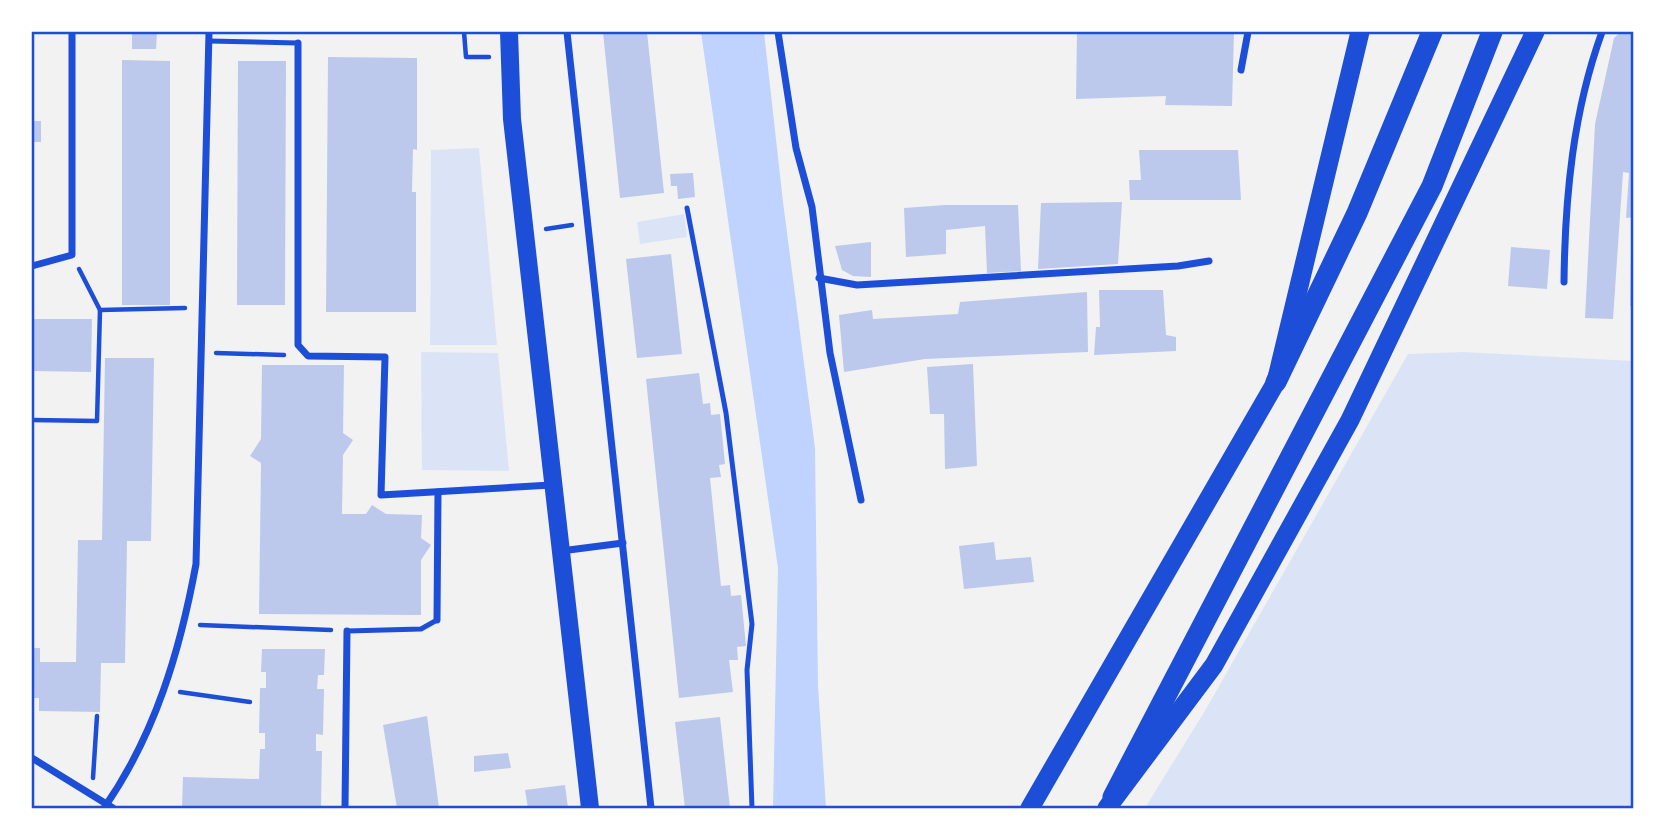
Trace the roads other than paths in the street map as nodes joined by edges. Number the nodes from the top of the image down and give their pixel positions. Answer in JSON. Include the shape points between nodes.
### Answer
{"nodes":[{"id":1,"x":72,"y":32,"type":"edge"},
{"id":2,"x":209,"y":32,"type":"edge"},
{"id":3,"x":509,"y":32,"type":"edge"},
{"id":4,"x":567,"y":32,"type":"edge"},
{"id":5,"x":778,"y":32,"type":"edge"},
{"id":6,"x":1248,"y":32,"type":"edge"},
{"id":7,"x":1360,"y":32,"type":"edge"},
{"id":8,"x":1432,"y":32,"type":"edge"},
{"id":9,"x":1492,"y":32,"type":"edge"},
{"id":10,"x":1535,"y":32,"type":"edge"},
{"id":11,"x":1602,"y":32,"type":"edge"},
{"id":12,"x":209,"y":41,"type":"junction"},
{"id":13,"x":298,"y":43,"type":"joint"},
{"id":14,"x":1241,"y":70,"type":"dead end"},
{"id":15,"x":687,"y":208,"type":"dead end"},
{"id":16,"x":1209,"y":261,"type":"dead end"},
{"id":17,"x":32,"y":266,"type":"edge"},
{"id":18,"x":819,"y":278,"type":"junction"},
{"id":19,"x":1564,"y":282,"type":"dead end"},
{"id":20,"x":1276,"y":382,"type":"junction"},
{"id":21,"x":552,"y":485,"type":"junction"},
{"id":22,"x":438,"y":492,"type":"junction"},
{"id":23,"x":861,"y":500,"type":"dead end"},
{"id":24,"x":623,"y":543,"type":"junction"},
{"id":25,"x":560,"y":551,"type":"junction"},
{"id":26,"x":436,"y":620,"type":"joint"},
{"id":27,"x":347,"y":631,"type":"joint"},
{"id":28,"x":32,"y":758,"type":"edge"},
{"id":29,"x":1110,"y":803,"type":"edge"},
{"id":30,"x":108,"y":807,"type":"edge"},
{"id":31,"x":345,"y":808,"type":"edge"},
{"id":32,"x":590,"y":808,"type":"edge"},
{"id":33,"x":651,"y":808,"type":"edge"},
{"id":34,"x":752,"y":808,"type":"edge"},
{"id":35,"x":1030,"y":808,"type":"edge"}],
"edges":[{"from":1,"to":17,"type":"street","via":[[72,255]]},
{"from":2,"to":12,"type":"street"},
{"from":3,"to":21,"type":"main road","via":[[512,119]]},
{"from":4,"to":24,"type":"street"},
{"from":5,"to":18,"type":"street","via":[[796,148],[811,207]]},
{"from":6,"to":14,"type":"street"},
{"from":7,"to":20,"type":"highway"},
{"from":8,"to":20,"type":"highway","via":[[1357,213]]},
{"from":9,"to":29,"type":"highway","via":[[1432,186]]},
{"from":10,"to":29,"type":"highway","via":[[1350,420],[1214,665]]},
{"from":11,"to":19,"type":"street","via":[[1578,109],[1564,227]]},
{"from":12,"to":13,"type":"lane"},
{"from":12,"to":30,"type":"street","via":[[196,564],[185,624],[165,690],[145,740]]},
{"from":13,"to":22,"type":"street","via":[[298,345],[308,356],[385,357],[381,495]]},
{"from":15,"to":34,"type":"lane","via":[[726,413],[750,611],[747,670]]},
{"from":16,"to":18,"type":"street","via":[[931,282],[857,285]]},
{"from":18,"to":23,"type":"street"},
{"from":20,"to":35,"type":"highway"},
{"from":21,"to":22,"type":"street"},
{"from":21,"to":25,"type":"main road"},
{"from":22,"to":26,"type":"street"},
{"from":24,"to":25,"type":"street"},
{"from":24,"to":33,"type":"street"},
{"from":25,"to":32,"type":"main road"},
{"from":26,"to":27,"type":"lane","via":[[421,629]]},
{"from":27,"to":31,"type":"street"},
{"from":28,"to":30,"type":"street"}]}
